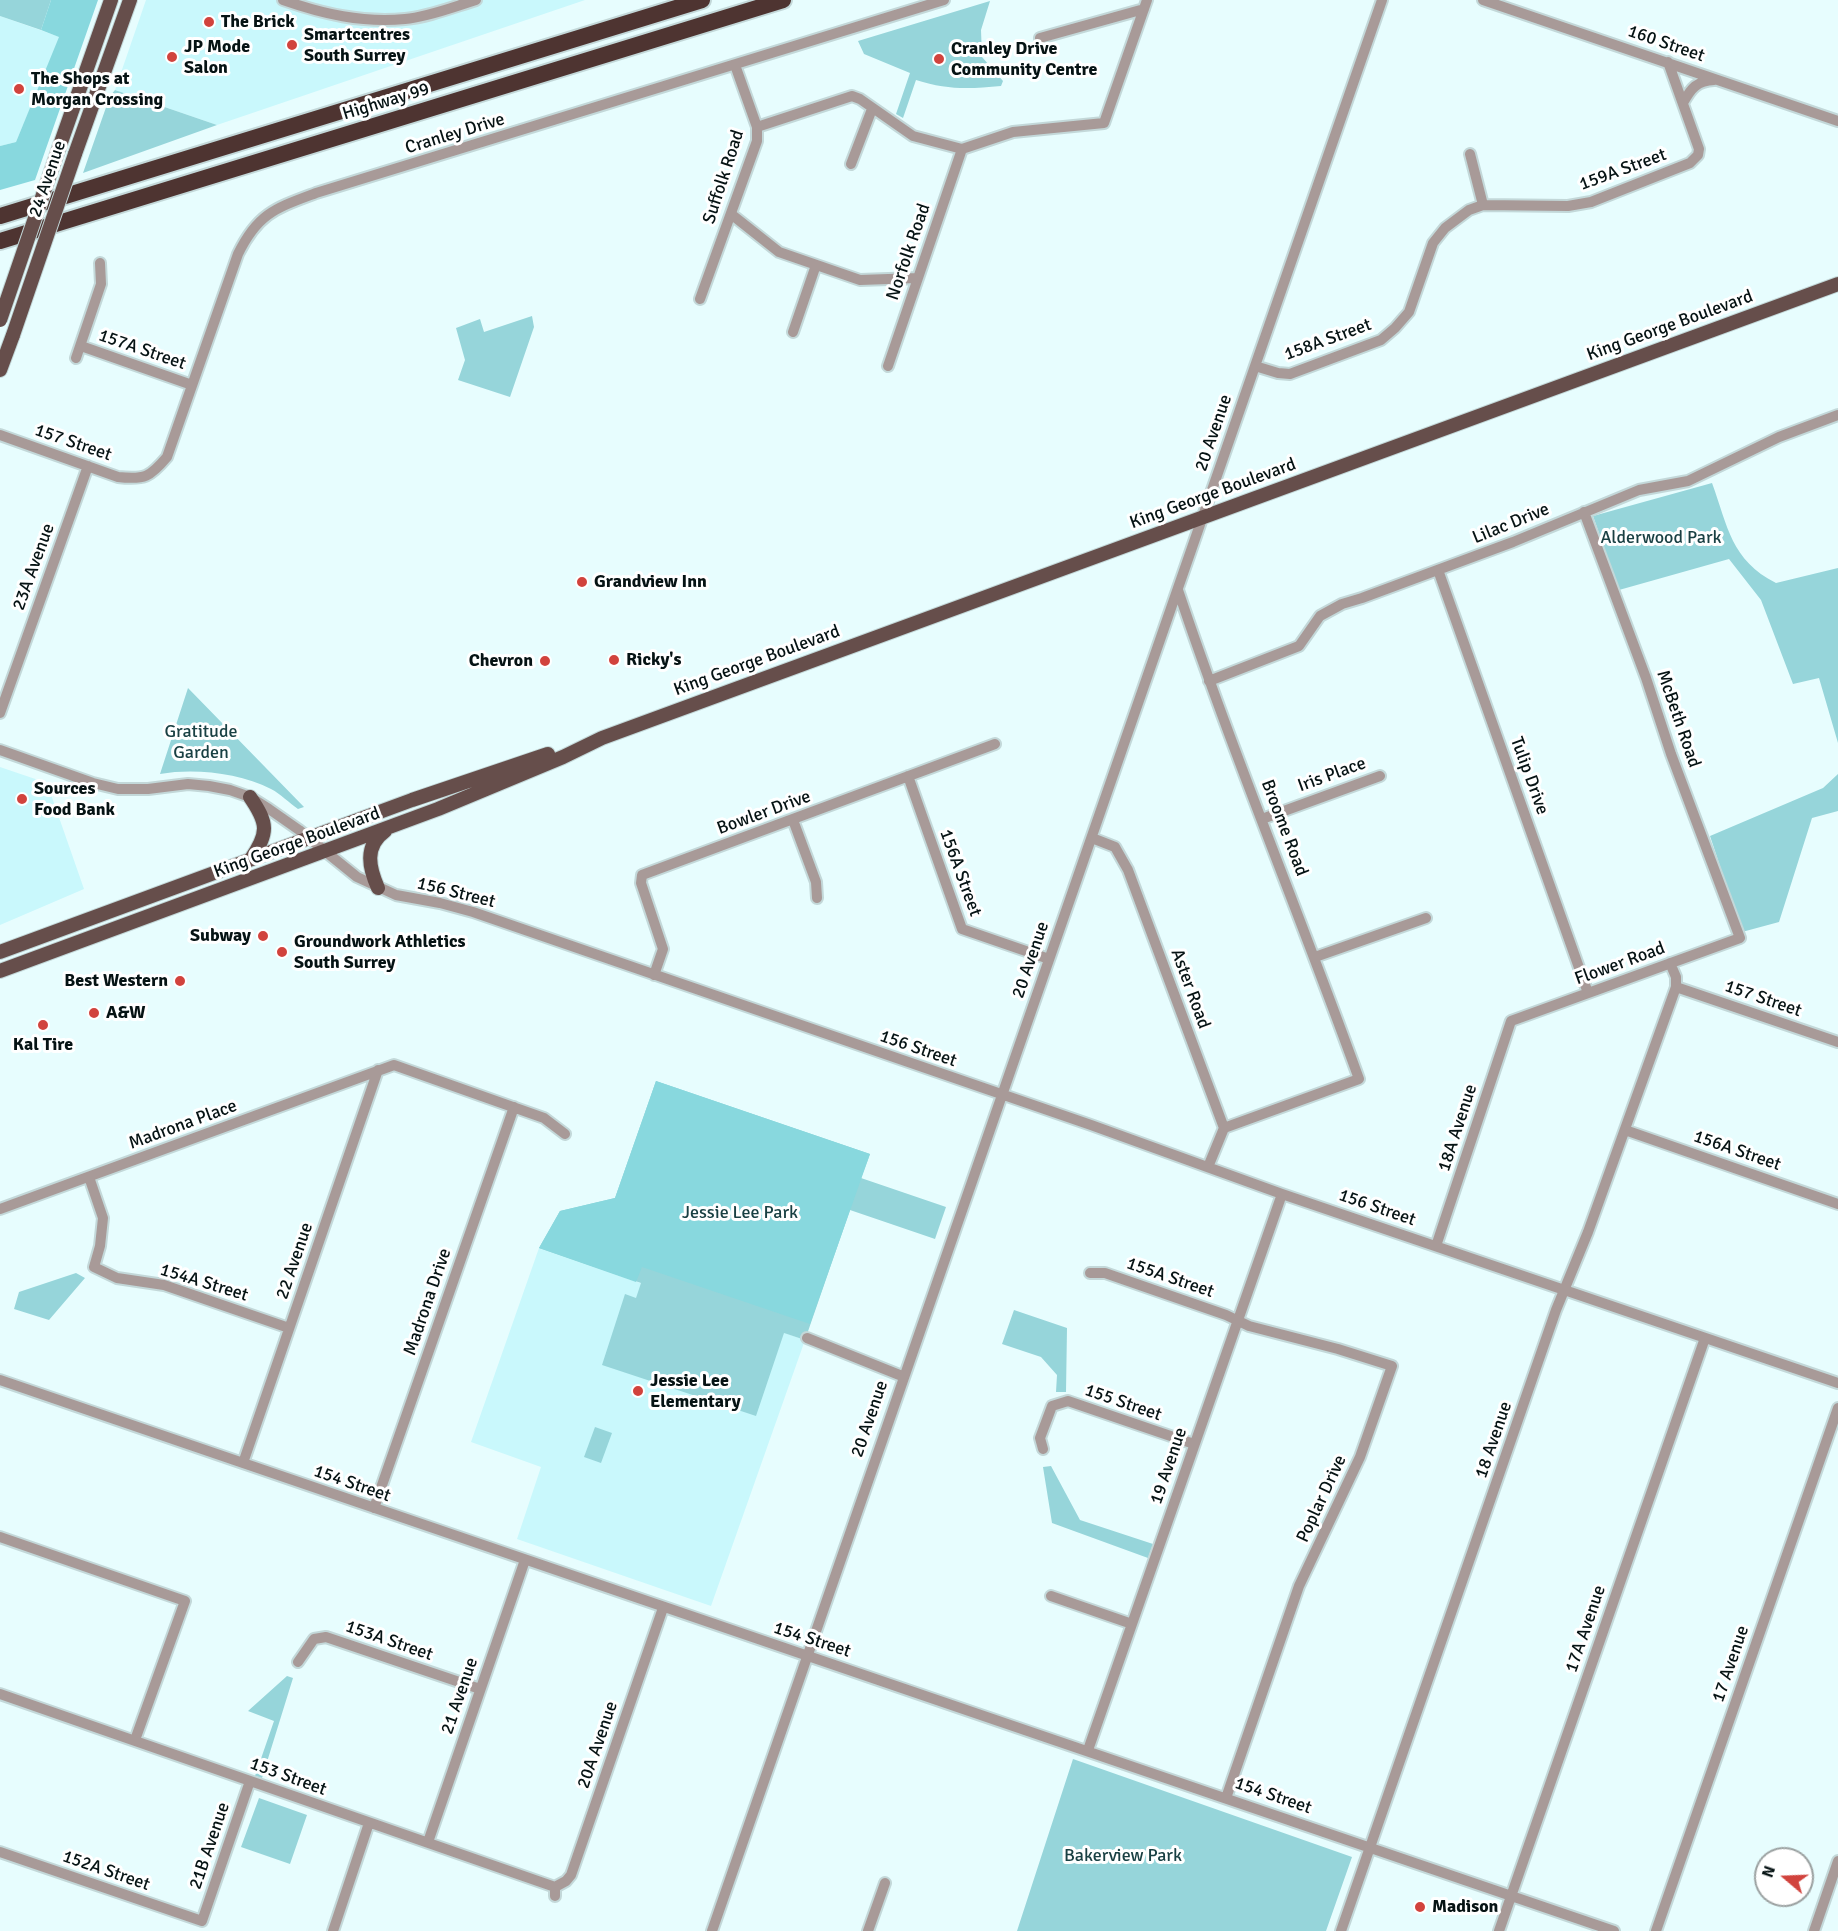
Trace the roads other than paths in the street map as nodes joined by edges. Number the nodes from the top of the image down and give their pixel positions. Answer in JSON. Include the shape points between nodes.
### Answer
{"nodes":[{"id":1,"x":111,"y":0,"type":"edge"},
{"id":2,"x":130,"y":0,"type":"edge"},
{"id":3,"x":283,"y":0,"type":"edge"},
{"id":4,"x":476,"y":0,"type":"edge"},
{"id":5,"x":702,"y":0,"type":"edge"},
{"id":6,"x":783,"y":0,"type":"edge"},
{"id":7,"x":944,"y":0,"type":"edge"},
{"id":8,"x":1382,"y":0,"type":"edge"},
{"id":9,"x":1483,"y":0,"type":"edge"},
{"id":10,"x":1145,"y":4,"type":"edge"},
{"id":11,"x":1040,"y":38,"type":"dead end"},
{"id":12,"x":1668,"y":62,"type":"junction"},
{"id":13,"x":735,"y":65,"type":"junction"},
{"id":14,"x":1718,"y":79,"type":"junction"},
{"id":15,"x":1683,"y":103,"type":"junction"},
{"id":16,"x":872,"y":109,"type":"junction"},
{"id":17,"x":1838,"y":121,"type":"edge"},
{"id":18,"x":757,"y":127,"type":"junction"},
{"id":19,"x":962,"y":149,"type":"junction"},
{"id":20,"x":1470,"y":154,"type":"dead end"},
{"id":21,"x":851,"y":164,"type":"dead end"},
{"id":22,"x":1483,"y":205,"type":"junction"},
{"id":23,"x":731,"y":214,"type":"junction"},
{"id":24,"x":0,"y":216,"type":"edge"},
{"id":25,"x":0,"y":241,"type":"edge"},
{"id":26,"x":100,"y":263,"type":"dead end"},
{"id":27,"x":816,"y":265,"type":"junction"},
{"id":28,"x":917,"y":278,"type":"junction"},
{"id":29,"x":1838,"y":284,"type":"edge"},
{"id":30,"x":700,"y":299,"type":"dead end"},
{"id":31,"x":0,"y":320,"type":"edge"},
{"id":32,"x":793,"y":332,"type":"dead end"},
{"id":33,"x":81,"y":346,"type":"junction"},
{"id":34,"x":76,"y":358,"type":"dead end"},
{"id":35,"x":888,"y":366,"type":"dead end"},
{"id":36,"x":1255,"y":366,"type":"junction"},
{"id":37,"x":0,"y":370,"type":"edge"},
{"id":38,"x":192,"y":385,"type":"junction"},
{"id":39,"x":1838,"y":415,"type":"edge"},
{"id":40,"x":0,"y":435,"type":"edge"},
{"id":41,"x":88,"y":466,"type":"junction"},
{"id":42,"x":137,"y":479,"type":"joint"},
{"id":43,"x":1584,"y":512,"type":"junction"},
{"id":44,"x":1202,"y":518,"type":"junction"},
{"id":45,"x":1438,"y":570,"type":"junction"},
{"id":46,"x":1178,"y":590,"type":"junction"},
{"id":47,"x":1209,"y":681,"type":"junction"},
{"id":48,"x":0,"y":713,"type":"edge"},
{"id":49,"x":602,"y":738,"type":"junction"},
{"id":50,"x":995,"y":744,"type":"dead end"},
{"id":51,"x":0,"y":750,"type":"edge"},
{"id":52,"x":908,"y":776,"type":"junction"},
{"id":53,"x":1380,"y":776,"type":"dead end"},
{"id":54,"x":250,"y":797,"type":"junction"},
{"id":55,"x":1262,"y":819,"type":"junction"},
{"id":56,"x":793,"y":820,"type":"junction"},
{"id":57,"x":386,"y":830,"type":"junction"},
{"id":58,"x":1092,"y":837,"type":"junction"},
{"id":59,"x":309,"y":838,"type":"junction"},
{"id":60,"x":323,"y":851,"type":"junction"},
{"id":61,"x":251,"y":859,"type":"junction"},
{"id":62,"x":378,"y":888,"type":"junction"},
{"id":63,"x":817,"y":898,"type":"dead end"},
{"id":64,"x":134,"y":903,"type":"junction"},
{"id":65,"x":1426,"y":918,"type":"dead end"},
{"id":66,"x":1740,"y":938,"type":"joint"},
{"id":67,"x":80,"y":942,"type":"junction"},
{"id":68,"x":23,"y":944,"type":"junction"},
{"id":69,"x":0,"y":952,"type":"edge"},
{"id":70,"x":1315,"y":957,"type":"junction"},
{"id":71,"x":0,"y":958,"type":"edge"},
{"id":72,"x":1049,"y":959,"type":"junction"},
{"id":73,"x":1670,"y":963,"type":"junction"},
{"id":74,"x":0,"y":971,"type":"edge"},
{"id":75,"x":654,"y":975,"type":"junction"},
{"id":76,"x":1676,"y":987,"type":"junction"},
{"id":77,"x":1588,"y":993,"type":"junction"},
{"id":78,"x":1511,"y":1021,"type":"joint"},
{"id":79,"x":1838,"y":1042,"type":"edge"},
{"id":80,"x":378,"y":1071,"type":"junction"},
{"id":81,"x":1001,"y":1095,"type":"junction"},
{"id":82,"x":514,"y":1107,"type":"junction"},
{"id":83,"x":1224,"y":1128,"type":"junction"},
{"id":84,"x":1625,"y":1130,"type":"junction"},
{"id":85,"x":566,"y":1134,"type":"dead end"},
{"id":86,"x":1208,"y":1167,"type":"junction"},
{"id":87,"x":88,"y":1177,"type":"junction"},
{"id":88,"x":1282,"y":1194,"type":"junction"},
{"id":89,"x":1838,"y":1204,"type":"edge"},
{"id":90,"x":0,"y":1209,"type":"edge"},
{"id":91,"x":1436,"y":1246,"type":"junction"},
{"id":92,"x":1090,"y":1273,"type":"dead end"},
{"id":93,"x":1564,"y":1290,"type":"junction"},
{"id":94,"x":1238,"y":1321,"type":"junction"},
{"id":95,"x":289,"y":1328,"type":"junction"},
{"id":96,"x":807,"y":1338,"type":"dead end"},
{"id":97,"x":1705,"y":1338,"type":"junction"},
{"id":98,"x":902,"y":1376,"type":"junction"},
{"id":99,"x":0,"y":1380,"type":"edge"},
{"id":100,"x":1838,"y":1383,"type":"edge"},
{"id":101,"x":1838,"y":1408,"type":"edge"},
{"id":102,"x":1194,"y":1444,"type":"junction"},
{"id":103,"x":1043,"y":1449,"type":"dead end"},
{"id":104,"x":243,"y":1463,"type":"junction"},
{"id":105,"x":374,"y":1508,"type":"junction"},
{"id":106,"x":0,"y":1537,"type":"edge"},
{"id":107,"x":525,"y":1560,"type":"junction"},
{"id":108,"x":1051,"y":1596,"type":"dead end"},
{"id":109,"x":663,"y":1608,"type":"junction"},
{"id":110,"x":1132,"y":1624,"type":"junction"},
{"id":111,"x":807,"y":1655,"type":"junction"},
{"id":112,"x":298,"y":1662,"type":"dead end"},
{"id":113,"x":480,"y":1689,"type":"junction"},
{"id":114,"x":0,"y":1694,"type":"edge"},
{"id":115,"x":135,"y":1740,"type":"junction"},
{"id":116,"x":1088,"y":1750,"type":"junction"},
{"id":117,"x":250,"y":1781,"type":"junction"},
{"id":118,"x":1226,"y":1798,"type":"junction"},
{"id":119,"x":369,"y":1823,"type":"junction"},
{"id":120,"x":428,"y":1842,"type":"junction"},
{"id":121,"x":1370,"y":1847,"type":"junction"},
{"id":122,"x":0,"y":1852,"type":"edge"},
{"id":123,"x":1838,"y":1861,"type":"edge"},
{"id":124,"x":885,"y":1883,"type":"dead end"},
{"id":125,"x":555,"y":1891,"type":"joint"},
{"id":126,"x":1511,"y":1896,"type":"junction"},
{"id":127,"x":202,"y":1921,"type":"joint"},
{"id":128,"x":333,"y":1931,"type":"edge"},
{"id":129,"x":712,"y":1931,"type":"edge"},
{"id":130,"x":868,"y":1931,"type":"edge"},
{"id":131,"x":1341,"y":1931,"type":"edge"},
{"id":132,"x":1499,"y":1931,"type":"edge"},
{"id":133,"x":1614,"y":1931,"type":"edge"},
{"id":134,"x":1656,"y":1931,"type":"edge"},
{"id":135,"x":1814,"y":1931,"type":"edge"}],
"edges":[{"from":1,"to":31,"type":"main road","name":"24 Avenue","bridge":true},
{"from":2,"to":37,"type":"main road","name":"24 Avenue","bridge":true},
{"from":3,"to":4,"type":"street","via":[[326,14],[375,20],[406,19]]},
{"from":5,"to":24,"type":"highway","name":"Highway 99"},
{"from":6,"to":25,"type":"highway","name":"Highway 99"},
{"from":7,"to":13,"type":"street","name":"Cranley Drive"},
{"from":8,"to":36,"type":"street","name":"20 Avenue"},
{"from":9,"to":12,"type":"street","name":"160 Street"},
{"from":10,"to":11,"type":"street"},
{"from":10,"to":19,"type":"street","via":[[1104,123],[1014,132]]},
{"from":12,"to":14,"type":"street","name":"160 Street"},
{"from":12,"to":15,"type":"street"},
{"from":13,"to":18,"type":"street","name":"Suffolk Road"},
{"from":13,"to":38,"type":"street","name":"Cranley Drive","via":[[276,208],[247,235]]},
{"from":14,"to":15,"type":"street","via":[[1692,87]]},
{"from":14,"to":17,"type":"street","name":"160 Street"},
{"from":15,"to":22,"type":"street","name":"159A Street","via":[[1699,149],[1690,164],[1591,202],[1568,206]]},
{"from":16,"to":18,"type":"street","via":[[852,96]]},
{"from":16,"to":19,"type":"street","via":[[913,136]]},
{"from":16,"to":21,"type":"street"},
{"from":18,"to":23,"type":"street","name":"Suffolk Road","via":[[757,141]]},
{"from":19,"to":28,"type":"street","name":"Norfolk Road"},
{"from":20,"to":22,"type":"street"},
{"from":22,"to":36,"type":"street","name":"158A Street","via":[[1456,218],[1433,243],[1409,312],[1381,339],[1290,374]]},
{"from":23,"to":27,"type":"street","via":[[779,252]]},
{"from":23,"to":30,"type":"street","name":"Suffolk Road"},
{"from":26,"to":33,"type":"street","via":[[101,284]]},
{"from":27,"to":28,"type":"street","via":[[860,280]]},
{"from":27,"to":32,"type":"street"},
{"from":28,"to":35,"type":"street","name":"Norfolk Road"},
{"from":29,"to":44,"type":"main road","name":"King George Boulevard"},
{"from":33,"to":34,"type":"street"},
{"from":33,"to":38,"type":"street","name":"157A Street"},
{"from":36,"to":44,"type":"street","name":"20 Avenue"},
{"from":38,"to":42,"type":"street","name":"Cranley Drive","via":[[167,457],[154,472]]},
{"from":39,"to":43,"type":"street","name":"Lilac Drive","via":[[1779,437],[1688,481],[1639,490]]},
{"from":40,"to":41,"type":"street","name":"157 Street"},
{"from":41,"to":42,"type":"street","name":"157 Street"},
{"from":41,"to":48,"type":"street","name":"23A Avenue"},
{"from":43,"to":45,"type":"street","name":"Lilac Drive"},
{"from":43,"to":66,"type":"street","name":"McBeth Road"},
{"from":44,"to":46,"type":"street","name":"20 Avenue"},
{"from":44,"to":49,"type":"main road","name":"King George Boulevard"},
{"from":45,"to":47,"type":"street","name":"Lilac Drive","via":[[1342,603],[1320,616],[1299,646]]},
{"from":45,"to":77,"type":"street","name":"Tulip Drive"},
{"from":46,"to":47,"type":"street","name":"Broome Road"},
{"from":46,"to":58,"type":"street","name":"20 Avenue"},
{"from":47,"to":55,"type":"street","name":"Broome Road"},
{"from":49,"to":57,"type":"main road","name":"King George Boulevard"},
{"from":49,"to":59,"type":"main road","name":"King George Boulevard"},
{"from":50,"to":52,"type":"street","name":"Bowler Drive"},
{"from":51,"to":54,"type":"street","name":"156 Street","via":[[118,789],[188,784]]},
{"from":52,"to":56,"type":"street","name":"Bowler Drive"},
{"from":52,"to":72,"type":"street","name":"156A Street","via":[[962,929]]},
{"from":53,"to":55,"type":"street","name":"Iris Place"},
{"from":54,"to":59,"type":"street","name":"156 Street"},
{"from":54,"to":61,"type":"main road","via":[[261,814],[264,834]]},
{"from":55,"to":70,"type":"street","name":"Broome Road"},
{"from":56,"to":63,"type":"street","via":[[816,882]]},
{"from":56,"to":75,"type":"street","name":"Bowler Drive","via":[[642,875],[641,883],[663,949]]},
{"from":57,"to":60,"type":"main road","name":"King George Boulevard"},
{"from":57,"to":62,"type":"main road","via":[[373,843],[369,858]]},
{"from":58,"to":72,"type":"street","name":"20 Avenue"},
{"from":58,"to":83,"type":"street","name":"Aster Road","via":[[1114,847],[1128,870]]},
{"from":59,"to":60,"type":"street","name":"156 Street"},
{"from":59,"to":61,"type":"main road","name":"King George Boulevard"},
{"from":60,"to":62,"type":"street","name":"156 Street"},
{"from":60,"to":67,"type":"main road","name":"King George Boulevard"},
{"from":61,"to":64,"type":"main road","name":"King George Boulevard"},
{"from":62,"to":75,"type":"street","name":"156 Street","via":[[473,912]]},
{"from":64,"to":67,"type":"main road","via":[[128,915],[92,929]]},
{"from":64,"to":68,"type":"main road","name":"King George Boulevard"},
{"from":65,"to":70,"type":"street"},
{"from":66,"to":73,"type":"street","name":"Flower Road"},
{"from":67,"to":74,"type":"main road","name":"King George Boulevard"},
{"from":68,"to":69,"type":"main road","name":"King George Boulevard"},
{"from":68,"to":71,"type":"main road"},
{"from":70,"to":83,"type":"street","name":"Broome Road","via":[[1359,1079]]},
{"from":72,"to":81,"type":"street","name":"20 Avenue"},
{"from":73,"to":76,"type":"street"},
{"from":73,"to":77,"type":"street","name":"Flower Road"},
{"from":75,"to":81,"type":"street","name":"156 Street"},
{"from":76,"to":79,"type":"street","name":"157 Street"},
{"from":76,"to":84,"type":"street","name":"18 Avenue"},
{"from":77,"to":78,"type":"street","name":"Flower Road"},
{"from":78,"to":91,"type":"street","name":"18A Avenue"},
{"from":80,"to":82,"type":"street","via":[[394,1065]]},
{"from":80,"to":87,"type":"street","name":"Madrona Place"},
{"from":80,"to":95,"type":"street","name":"22 Avenue"},
{"from":81,"to":86,"type":"street","name":"156 Street"},
{"from":81,"to":98,"type":"street","name":"20 Avenue"},
{"from":82,"to":85,"type":"street","via":[[544,1118]]},
{"from":82,"to":105,"type":"street","name":"Madrona Drive"},
{"from":83,"to":86,"type":"street"},
{"from":84,"to":89,"type":"street","name":"156A Street"},
{"from":84,"to":93,"type":"street","name":"18 Avenue"},
{"from":86,"to":88,"type":"street","name":"156 Street"},
{"from":87,"to":90,"type":"street","name":"Madrona Place"},
{"from":87,"to":95,"type":"street","name":"154A Street","via":[[103,1218],[94,1267],[117,1278],[164,1285]]},
{"from":88,"to":91,"type":"street","name":"156 Street"},
{"from":88,"to":94,"type":"street","name":"19 Avenue"},
{"from":91,"to":93,"type":"street","name":"156 Street"},
{"from":92,"to":94,"type":"street","name":"155A Street","via":[[1106,1273]]},
{"from":93,"to":97,"type":"street","name":"156 Street"},
{"from":93,"to":121,"type":"street","name":"18 Avenue"},
{"from":94,"to":102,"type":"street","name":"19 Avenue"},
{"from":94,"to":118,"type":"street","name":"Poplar Drive","via":[[1392,1365],[1360,1457],[1299,1586]]},
{"from":95,"to":104,"type":"street","name":"22 Avenue"},
{"from":96,"to":98,"type":"street"},
{"from":97,"to":100,"type":"street","name":"156 Street"},
{"from":97,"to":126,"type":"street","name":"17A Avenue"},
{"from":98,"to":111,"type":"street","name":"20 Avenue"},
{"from":99,"to":104,"type":"street","name":"154 Street"},
{"from":101,"to":134,"type":"street","name":"17 Avenue"},
{"from":102,"to":103,"type":"street","name":"155 Street","via":[[1068,1401],[1052,1406],[1040,1438]]},
{"from":102,"to":110,"type":"street","name":"19 Avenue"},
{"from":104,"to":105,"type":"street","name":"154 Street"},
{"from":105,"to":107,"type":"street","name":"154 Street"},
{"from":106,"to":115,"type":"street","via":[[185,1601]]},
{"from":107,"to":109,"type":"street","name":"154 Street"},
{"from":107,"to":113,"type":"street","name":"21 Avenue"},
{"from":108,"to":110,"type":"street"},
{"from":109,"to":111,"type":"street","name":"154 Street"},
{"from":109,"to":125,"type":"street","name":"20A Avenue","via":[[571,1875]]},
{"from":110,"to":116,"type":"street","name":"19 Avenue"},
{"from":111,"to":116,"type":"street","name":"154 Street"},
{"from":111,"to":129,"type":"street","name":"20 Avenue"},
{"from":112,"to":113,"type":"street","name":"153A Street","via":[[314,1640],[326,1636]]},
{"from":113,"to":120,"type":"street","name":"21 Avenue"},
{"from":114,"to":115,"type":"street","name":"153 Street"},
{"from":115,"to":117,"type":"street","name":"153 Street"},
{"from":116,"to":118,"type":"street","name":"154 Street"},
{"from":117,"to":119,"type":"street","name":"153 Street"},
{"from":117,"to":127,"type":"street","name":"21B Avenue"},
{"from":118,"to":121,"type":"street","name":"154 Street"},
{"from":119,"to":120,"type":"street","name":"153 Street"},
{"from":119,"to":128,"type":"street"},
{"from":120,"to":125,"type":"street","name":"153 Street"},
{"from":121,"to":126,"type":"street","name":"154 Street"},
{"from":121,"to":131,"type":"street","name":"18 Avenue"},
{"from":122,"to":127,"type":"street","name":"152A Street"},
{"from":123,"to":135,"type":"street"},
{"from":124,"to":130,"type":"street"},
{"from":126,"to":132,"type":"street","name":"17A Avenue"},
{"from":126,"to":133,"type":"street","name":"154 Street"}]}
